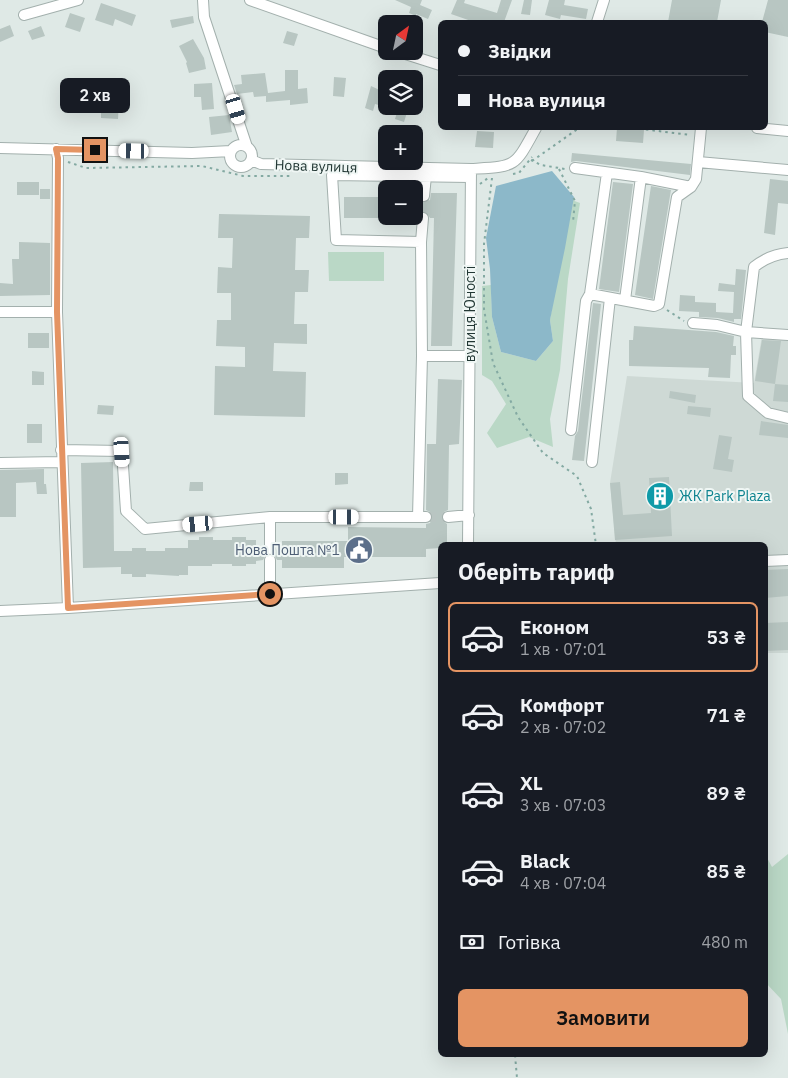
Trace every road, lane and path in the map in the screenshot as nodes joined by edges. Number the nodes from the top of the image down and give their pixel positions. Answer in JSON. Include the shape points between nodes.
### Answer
{"nodes":[{"id":1,"x":78,"y":0,"type":"edge"},
{"id":2,"x":203,"y":0,"type":"edge"},
{"id":3,"x":250,"y":0,"type":"edge"},
{"id":4,"x":604,"y":0,"type":"edge"},
{"id":5,"x":24,"y":14,"type":"dead end"},
{"id":6,"x":598,"y":20,"type":"edge"},
{"id":7,"x":378,"y":45,"type":"edge"},
{"id":8,"x":423,"y":60,"type":"edge"},
{"id":9,"x":438,"y":64,"type":"edge"},
{"id":10,"x":768,"y":129,"type":"edge"},
{"id":11,"x":535,"y":130,"type":"edge"},
{"id":12,"x":577,"y":130,"type":"edge"},
{"id":13,"x":667,"y":130,"type":"edge"},
{"id":14,"x":788,"y":131,"type":"edge"},
{"id":15,"x":701,"y":132,"type":"edge"},
{"id":16,"x":247,"y":146,"type":"junction"},
{"id":17,"x":0,"y":148,"type":"edge"},
{"id":18,"x":230,"y":151,"type":"junction"},
{"id":19,"x":534,"y":152,"type":"dead end"},
{"id":20,"x":57,"y":154,"type":"junction"},
{"id":21,"x":528,"y":159,"type":"junction"},
{"id":22,"x":251,"y":160,"type":"junction"},
{"id":23,"x":698,"y":162,"type":"junction"},
{"id":24,"x":559,"y":169,"type":"junction"},
{"id":25,"x":571,"y":169,"type":"joint"},
{"id":26,"x":788,"y":170,"type":"edge"},
{"id":27,"x":470,"y":173,"type":"junction"},
{"id":28,"x":607,"y":173,"type":"junction"},
{"id":29,"x":510,"y":174,"type":"dead end"},
{"id":30,"x":292,"y":176,"type":"dead end"},
{"id":31,"x":426,"y":176,"type":"junction"},
{"id":32,"x":641,"y":177,"type":"junction"},
{"id":33,"x":478,"y":186,"type":"dead end"},
{"id":34,"x":691,"y":187,"type":"junction"},
{"id":35,"x":424,"y":196,"type":"tunnel mouth"},
{"id":36,"x":573,"y":222,"type":"dead end"},
{"id":37,"x":422,"y":225,"type":"tunnel mouth"},
{"id":38,"x":421,"y":242,"type":"junction"},
{"id":39,"x":788,"y":253,"type":"edge"},
{"id":40,"x":590,"y":294,"type":"junction"},
{"id":41,"x":610,"y":298,"type":"junction"},
{"id":42,"x":625,"y":300,"type":"junction"},
{"id":43,"x":659,"y":304,"type":"junction"},
{"id":44,"x":0,"y":312,"type":"edge"},
{"id":45,"x":57,"y":312,"type":"junction"},
{"id":46,"x":693,"y":322,"type":"joint"},
{"id":47,"x":746,"y":332,"type":"junction"},
{"id":48,"x":788,"y":335,"type":"edge"},
{"id":49,"x":422,"y":356,"type":"junction"},
{"id":50,"x":470,"y":356,"type":"junction"},
{"id":51,"x":788,"y":418,"type":"edge"},
{"id":52,"x":571,"y":430,"type":"dead end"},
{"id":53,"x":61,"y":450,"type":"junction"},
{"id":54,"x":62,"y":462,"type":"junction"},
{"id":55,"x":592,"y":462,"type":"dead end"},
{"id":56,"x":0,"y":463,"type":"edge"},
{"id":57,"x":469,"y":515,"type":"junction"},
{"id":58,"x":270,"y":517,"type":"junction"},
{"id":59,"x":448,"y":517,"type":"tunnel mouth"},
{"id":60,"x":468,"y":542,"type":"edge"},
{"id":61,"x":596,"y":542,"type":"edge"},
{"id":62,"x":270,"y":549,"type":"dead end"},
{"id":63,"x":270,"y":560,"type":"dead end"},
{"id":64,"x":788,"y":560,"type":"edge"},
{"id":65,"x":768,"y":561,"type":"edge"},
{"id":66,"x":438,"y":583,"type":"edge"},
{"id":67,"x":270,"y":594,"type":"junction"},
{"id":68,"x":68,"y":608,"type":"junction"},
{"id":69,"x":0,"y":611,"type":"edge"},
{"id":70,"x":515,"y":1057,"type":"edge"},
{"id":71,"x":518,"y":1078,"type":"edge"}],
"edges":[{"from":1,"to":5,"type":"street"},
{"from":2,"to":16,"type":"street","via":[[204,17]]},
{"from":3,"to":7,"type":"street"},
{"from":4,"to":6,"type":"street"},
{"from":8,"to":9,"type":"street"},
{"from":10,"to":14,"type":"street"},
{"from":11,"to":21,"type":"street"},
{"from":12,"to":21,"type":"path"},
{"from":13,"to":15,"type":"path"},
{"from":15,"to":23,"type":"street"},
{"from":16,"to":18,"type":"street","via":[[236,146]]},
{"from":16,"to":22,"type":"street","via":[[252,153]]},
{"from":17,"to":20,"type":"street"},
{"from":18,"to":20,"type":"street"},
{"from":18,"to":22,"type":"street","via":[[230,159],[238,167],[246,166]]},
{"from":19,"to":21,"type":"path"},
{"from":20,"to":30,"type":"path","via":[[86,168],[202,166],[243,176]]},
{"from":20,"to":45,"type":"street"},
{"from":21,"to":24,"type":"path"},
{"from":21,"to":27,"type":"street","via":[[506,167]]},
{"from":21,"to":29,"type":"path","via":[[520,173]]},
{"from":22,"to":27,"type":"street","name":"Нова вулиця","via":[[262,164]]},
{"from":23,"to":26,"type":"street"},
{"from":23,"to":34,"type":"street","via":[[696,179]]},
{"from":24,"to":25,"type":"path"},
{"from":24,"to":36,"type":"path","via":[[575,201]]},
{"from":25,"to":28,"type":"street"},
{"from":27,"to":31,"type":"street"},
{"from":27,"to":50,"type":"street","name":"вулиця Юності"},
{"from":28,"to":32,"type":"street"},
{"from":28,"to":40,"type":"street"},
{"from":31,"to":35,"type":"street"},
{"from":31,"to":38,"type":"street","via":[[332,175],[336,240]]},
{"from":32,"to":34,"type":"street"},
{"from":32,"to":42,"type":"street"},
{"from":33,"to":61,"type":"path","via":[[492,178],[484,244],[484,309],[492,363],[518,417],[543,453],[578,476],[591,509]]},
{"from":34,"to":43,"type":"street","via":[[677,197]]},
{"from":37,"to":38,"type":"street"},
{"from":38,"to":49,"type":"street"},
{"from":39,"to":47,"type":"street","via":[[779,254],[754,267]]},
{"from":40,"to":41,"type":"street"},
{"from":40,"to":52,"type":"street","via":[[586,301]]},
{"from":41,"to":42,"type":"street"},
{"from":41,"to":55,"type":"street"},
{"from":42,"to":43,"type":"street","via":[[654,306]]},
{"from":43,"to":46,"type":"path","via":[[682,321]]},
{"from":44,"to":45,"type":"street"},
{"from":45,"to":53,"type":"street"},
{"from":46,"to":47,"type":"street"},
{"from":47,"to":48,"type":"street"},
{"from":47,"to":51,"type":"street","via":[[748,396],[768,413]]},
{"from":49,"to":50,"type":"street"},
{"from":49,"to":58,"type":"street","via":[[422,517]]},
{"from":50,"to":57,"type":"street","name":"вулиця Юності"},
{"from":53,"to":54,"type":"street"},
{"from":53,"to":58,"type":"street","via":[[122,452],[126,511],[145,529]]},
{"from":54,"to":56,"type":"street"},
{"from":54,"to":68,"type":"street"},
{"from":57,"to":59,"type":"street"},
{"from":57,"to":60,"type":"street","name":"вулиця Юності"},
{"from":58,"to":62,"type":"street"},
{"from":63,"to":67,"type":"street"},
{"from":64,"to":65,"type":"street"},
{"from":66,"to":67,"type":"street"},
{"from":67,"to":68,"type":"street"},
{"from":68,"to":69,"type":"street"},
{"from":70,"to":71,"type":"path"}]}
